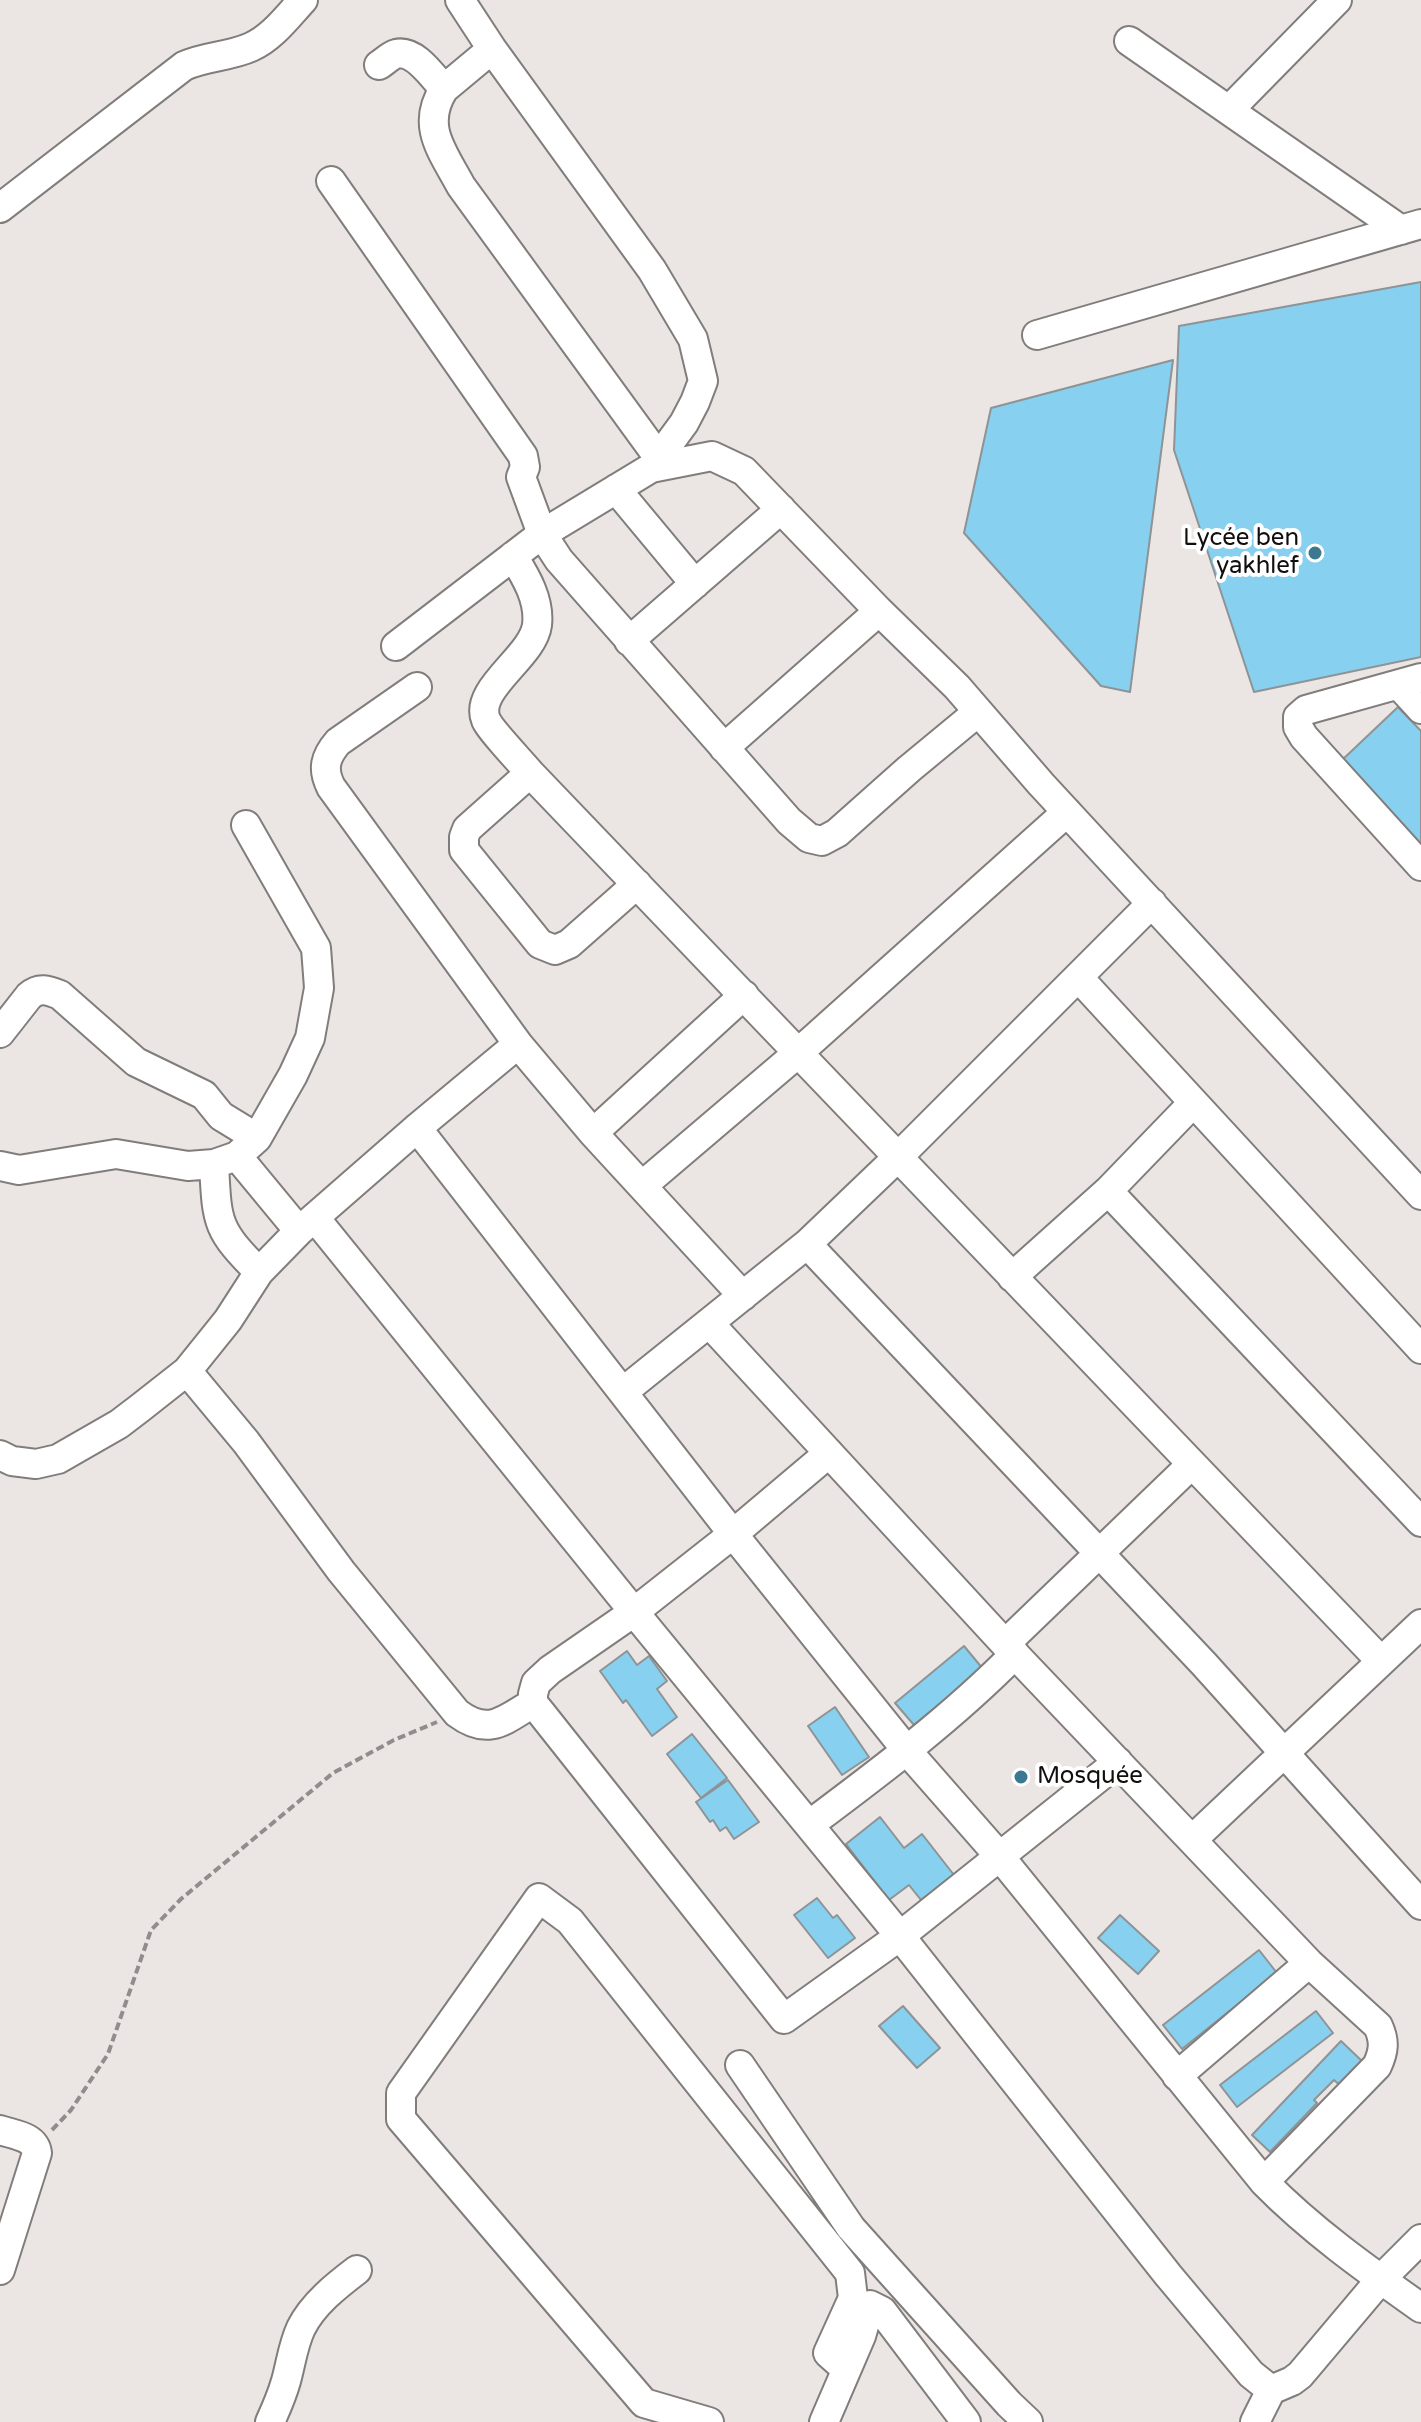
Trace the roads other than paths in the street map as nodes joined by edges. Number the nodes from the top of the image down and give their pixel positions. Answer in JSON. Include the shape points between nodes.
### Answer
{"nodes":[{"id":1,"x":303,"y":0,"type":"edge"},
{"id":2,"x":460,"y":0,"type":"edge"},
{"id":3,"x":1337,"y":0,"type":"edge"},
{"id":4,"x":1129,"y":41,"type":"dead end"},
{"id":5,"x":492,"y":49,"type":"junction"},
{"id":6,"x":379,"y":65,"type":"dead end"},
{"id":7,"x":444,"y":89,"type":"junction"},
{"id":8,"x":1229,"y":110,"type":"junction"},
{"id":9,"x":331,"y":181,"type":"dead end"},
{"id":10,"x":0,"y":208,"type":"edge"},
{"id":11,"x":1411,"y":227,"type":"edge"},
{"id":12,"x":1037,"y":335,"type":"dead end"},
{"id":13,"x":655,"y":463,"type":"junction"},
{"id":14,"x":616,"y":489,"type":"junction"},
{"id":15,"x":781,"y":509,"type":"junction"},
{"id":16,"x":542,"y":534,"type":"junction"},
{"id":17,"x":513,"y":556,"type":"junction"},
{"id":18,"x":695,"y":584,"type":"junction"},
{"id":19,"x":879,"y":611,"type":"junction"},
{"id":20,"x":629,"y":641,"type":"junction"},
{"id":21,"x":396,"y":646,"type":"dead end"},
{"id":22,"x":1410,"y":682,"type":"edge"},
{"id":23,"x":417,"y":687,"type":"dead end"},
{"id":24,"x":1421,"y":709,"type":"edge"},
{"id":25,"x":978,"y":712,"type":"junction"},
{"id":26,"x":724,"y":748,"type":"junction"},
{"id":27,"x":530,"y":773,"type":"junction"},
{"id":28,"x":1067,"y":812,"type":"junction"},
{"id":29,"x":246,"y":825,"type":"dead end"},
{"id":30,"x":1421,"y":866,"type":"edge"},
{"id":31,"x":637,"y":884,"type":"junction"},
{"id":32,"x":1152,"y":903,"type":"junction"},
{"id":33,"x":1078,"y":977,"type":"junction"},
{"id":34,"x":744,"y":995,"type":"junction"},
{"id":35,"x":0,"y":1033,"type":"edge"},
{"id":36,"x":518,"y":1044,"type":"junction"},
{"id":37,"x":798,"y":1053,"type":"junction"},
{"id":38,"x":1193,"y":1103,"type":"junction"},
{"id":39,"x":417,"y":1128,"type":"junction"},
{"id":40,"x":593,"y":1133,"type":"junction"},
{"id":41,"x":236,"y":1152,"type":"junction"},
{"id":42,"x":898,"y":1157,"type":"junction"},
{"id":43,"x":0,"y":1166,"type":"edge"},
{"id":44,"x":643,"y":1185,"type":"junction"},
{"id":45,"x":1108,"y":1191,"type":"junction"},
{"id":46,"x":1421,"y":1195,"type":"edge"},
{"id":47,"x":307,"y":1224,"type":"junction"},
{"id":48,"x":807,"y":1244,"type":"junction"},
{"id":49,"x":259,"y":1272,"type":"junction"},
{"id":50,"x":1012,"y":1277,"type":"junction"},
{"id":51,"x":743,"y":1296,"type":"junction"},
{"id":52,"x":709,"y":1323,"type":"junction"},
{"id":53,"x":1421,"y":1349,"type":"edge"},
{"id":54,"x":187,"y":1371,"type":"junction"},
{"id":55,"x":624,"y":1391,"type":"junction"},
{"id":56,"x":829,"y":1453,"type":"junction"},
{"id":57,"x":0,"y":1455,"type":"edge"},
{"id":58,"x":1191,"y":1465,"type":"junction"},
{"id":59,"x":1421,"y":1522,"type":"edge"},
{"id":60,"x":733,"y":1534,"type":"junction"},
{"id":61,"x":1099,"y":1553,"type":"junction"},
{"id":62,"x":634,"y":1612,"type":"junction"},
{"id":63,"x":1421,"y":1624,"type":"edge"},
{"id":64,"x":1010,"y":1649,"type":"junction"},
{"id":65,"x":1380,"y":1660,"type":"junction"},
{"id":66,"x":533,"y":1703,"type":"junction"},
{"id":67,"x":908,"y":1752,"type":"junction"},
{"id":68,"x":1285,"y":1753,"type":"junction"},
{"id":69,"x":1118,"y":1762,"type":"junction"},
{"id":70,"x":809,"y":1825,"type":"junction"},
{"id":71,"x":1193,"y":1839,"type":"junction"},
{"id":72,"x":1001,"y":1858,"type":"junction"},
{"id":73,"x":1421,"y":1905,"type":"edge"},
{"id":74,"x":900,"y":1936,"type":"junction"},
{"id":75,"x":1309,"y":1963,"type":"junction"},
{"id":76,"x":740,"y":2065,"type":"dead end"},
{"id":77,"x":1177,"y":2076,"type":"junction"},
{"id":78,"x":0,"y":2130,"type":"edge"},
{"id":79,"x":1264,"y":2182,"type":"junction"},
{"id":80,"x":1421,"y":2239,"type":"edge"},
{"id":81,"x":0,"y":2270,"type":"edge"},
{"id":82,"x":357,"y":2270,"type":"dead end"},
{"id":83,"x":1381,"y":2279,"type":"junction"},
{"id":84,"x":1421,"y":2308,"type":"edge"},
{"id":85,"x":846,"y":2369,"type":"junction"},
{"id":86,"x":1271,"y":2390,"type":"junction"},
{"id":87,"x":270,"y":2422,"type":"edge"},
{"id":88,"x":709,"y":2422,"type":"edge"},
{"id":89,"x":824,"y":2422,"type":"edge"},
{"id":90,"x":966,"y":2422,"type":"edge"},
{"id":91,"x":1028,"y":2422,"type":"edge"},
{"id":92,"x":1255,"y":2422,"type":"edge"}],
"edges":[{"from":1,"to":10,"type":"street","via":[[263,41],[184,66]]},
{"from":2,"to":5,"type":"street"},
{"from":3,"to":8,"type":"street"},
{"from":4,"to":8,"type":"street"},
{"from":5,"to":7,"type":"street"},
{"from":5,"to":13,"type":"street","via":[[652,270],[693,339],[703,381],[684,423]]},
{"from":6,"to":7,"type":"street","via":[[406,54]]},
{"from":7,"to":13,"type":"street","via":[[435,103],[433,124],[461,186]]},
{"from":8,"to":11,"type":"street"},
{"from":9,"to":16,"type":"street","via":[[523,456],[521,477]]},
{"from":11,"to":12,"type":"street"},
{"from":13,"to":14,"type":"street"},
{"from":13,"to":15,"type":"street","via":[[712,456],[744,471]]},
{"from":14,"to":16,"type":"street"},
{"from":14,"to":18,"type":"street"},
{"from":15,"to":18,"type":"street"},
{"from":15,"to":19,"type":"street"},
{"from":16,"to":17,"type":"street"},
{"from":16,"to":20,"type":"street"},
{"from":17,"to":21,"type":"street"},
{"from":17,"to":27,"type":"street","via":[[536,602],[537,627],[527,648],[490,692],[486,720]]},
{"from":18,"to":20,"type":"street"},
{"from":19,"to":25,"type":"street"},
{"from":19,"to":26,"type":"street"},
{"from":20,"to":26,"type":"street"},
{"from":22,"to":24,"type":"street"},
{"from":22,"to":30,"type":"street","via":[[1306,710],[1298,717],[1298,727]]},
{"from":23,"to":36,"type":"street","via":[[338,742],[325,762],[327,779]]},
{"from":25,"to":26,"type":"street","via":[[822,841],[809,838],[789,821]]},
{"from":25,"to":28,"type":"street"},
{"from":27,"to":31,"type":"street"},
{"from":27,"to":31,"type":"street","via":[[467,829],[464,844],[466,855],[540,944],[555,950],[569,944]]},
{"from":28,"to":32,"type":"street"},
{"from":28,"to":37,"type":"street"},
{"from":29,"to":41,"type":"street","via":[[316,948],[319,988],[310,1038],[293,1075]]},
{"from":31,"to":34,"type":"street"},
{"from":32,"to":33,"type":"street"},
{"from":32,"to":46,"type":"street"},
{"from":33,"to":38,"type":"street"},
{"from":33,"to":42,"type":"street"},
{"from":34,"to":37,"type":"street"},
{"from":34,"to":40,"type":"street"},
{"from":35,"to":41,"type":"street","via":[[34,991],[60,995],[136,1062],[204,1095],[221,1116]]},
{"from":36,"to":39,"type":"street"},
{"from":36,"to":40,"type":"street"},
{"from":37,"to":42,"type":"street"},
{"from":37,"to":44,"type":"street"},
{"from":38,"to":45,"type":"street"},
{"from":38,"to":53,"type":"street"},
{"from":39,"to":47,"type":"street"},
{"from":39,"to":55,"type":"street"},
{"from":40,"to":44,"type":"street"},
{"from":41,"to":43,"type":"street","via":[[188,1166],[116,1154],[19,1170]]},
{"from":41,"to":47,"type":"street"},
{"from":41,"to":49,"type":"street","via":[[215,1203],[232,1246]]},
{"from":42,"to":48,"type":"street"},
{"from":42,"to":50,"type":"street"},
{"from":44,"to":51,"type":"street"},
{"from":45,"to":50,"type":"street"},
{"from":45,"to":59,"type":"street"},
{"from":47,"to":49,"type":"street"},
{"from":47,"to":62,"type":"street"},
{"from":48,"to":51,"type":"street"},
{"from":48,"to":61,"type":"street"},
{"from":49,"to":54,"type":"street"},
{"from":50,"to":58,"type":"street"},
{"from":51,"to":52,"type":"street"},
{"from":52,"to":55,"type":"street"},
{"from":52,"to":56,"type":"street"},
{"from":54,"to":57,"type":"street","via":[[119,1424],[58,1459],[36,1464]]},
{"from":54,"to":66,"type":"street","via":[[457,1713],[484,1727]]},
{"from":55,"to":60,"type":"street"},
{"from":56,"to":60,"type":"street"},
{"from":56,"to":64,"type":"street"},
{"from":58,"to":61,"type":"street"},
{"from":58,"to":65,"type":"street"},
{"from":60,"to":62,"type":"street"},
{"from":60,"to":67,"type":"street"},
{"from":61,"to":64,"type":"street"},
{"from":61,"to":68,"type":"street"},
{"from":62,"to":66,"type":"street","via":[[550,1670],[536,1683]]},
{"from":62,"to":70,"type":"street"},
{"from":63,"to":65,"type":"street"},
{"from":64,"to":67,"type":"street","via":[[973,1697]]},
{"from":64,"to":69,"type":"street"},
{"from":65,"to":68,"type":"street"},
{"from":66,"to":74,"type":"street","via":[[784,2019]]},
{"from":67,"to":70,"type":"street"},
{"from":67,"to":72,"type":"street"},
{"from":68,"to":71,"type":"street"},
{"from":68,"to":73,"type":"street"},
{"from":69,"to":71,"type":"street"},
{"from":69,"to":72,"type":"street"},
{"from":70,"to":74,"type":"street"},
{"from":71,"to":75,"type":"street"},
{"from":72,"to":74,"type":"street"},
{"from":72,"to":77,"type":"street"},
{"from":74,"to":86,"type":"street","via":[[1177,2287]]},
{"from":75,"to":77,"type":"street"},
{"from":75,"to":79,"type":"street","via":[[1378,2026],[1384,2037],[1382,2054],[1369,2076]]},
{"from":76,"to":91,"type":"street","via":[[851,2228]]},
{"from":77,"to":79,"type":"street"},
{"from":78,"to":81,"type":"street","via":[[36,2147]]},
{"from":79,"to":83,"type":"street","via":[[1314,2229]]},
{"from":80,"to":83,"type":"street"},
{"from":82,"to":87,"type":"street","via":[[315,2307],[302,2326]]},
{"from":83,"to":84,"type":"street"},
{"from":83,"to":86,"type":"street","via":[[1300,2375]]},
{"from":85,"to":88,"type":"street","via":[[828,2353],[853,2298],[850,2273],[570,1921],[539,1898],[401,2093],[401,2119],[644,2403]]},
{"from":85,"to":89,"type":"street"},
{"from":85,"to":90,"type":"street","via":[[870,2305],[882,2311]]},
{"from":86,"to":92,"type":"street"}]}
